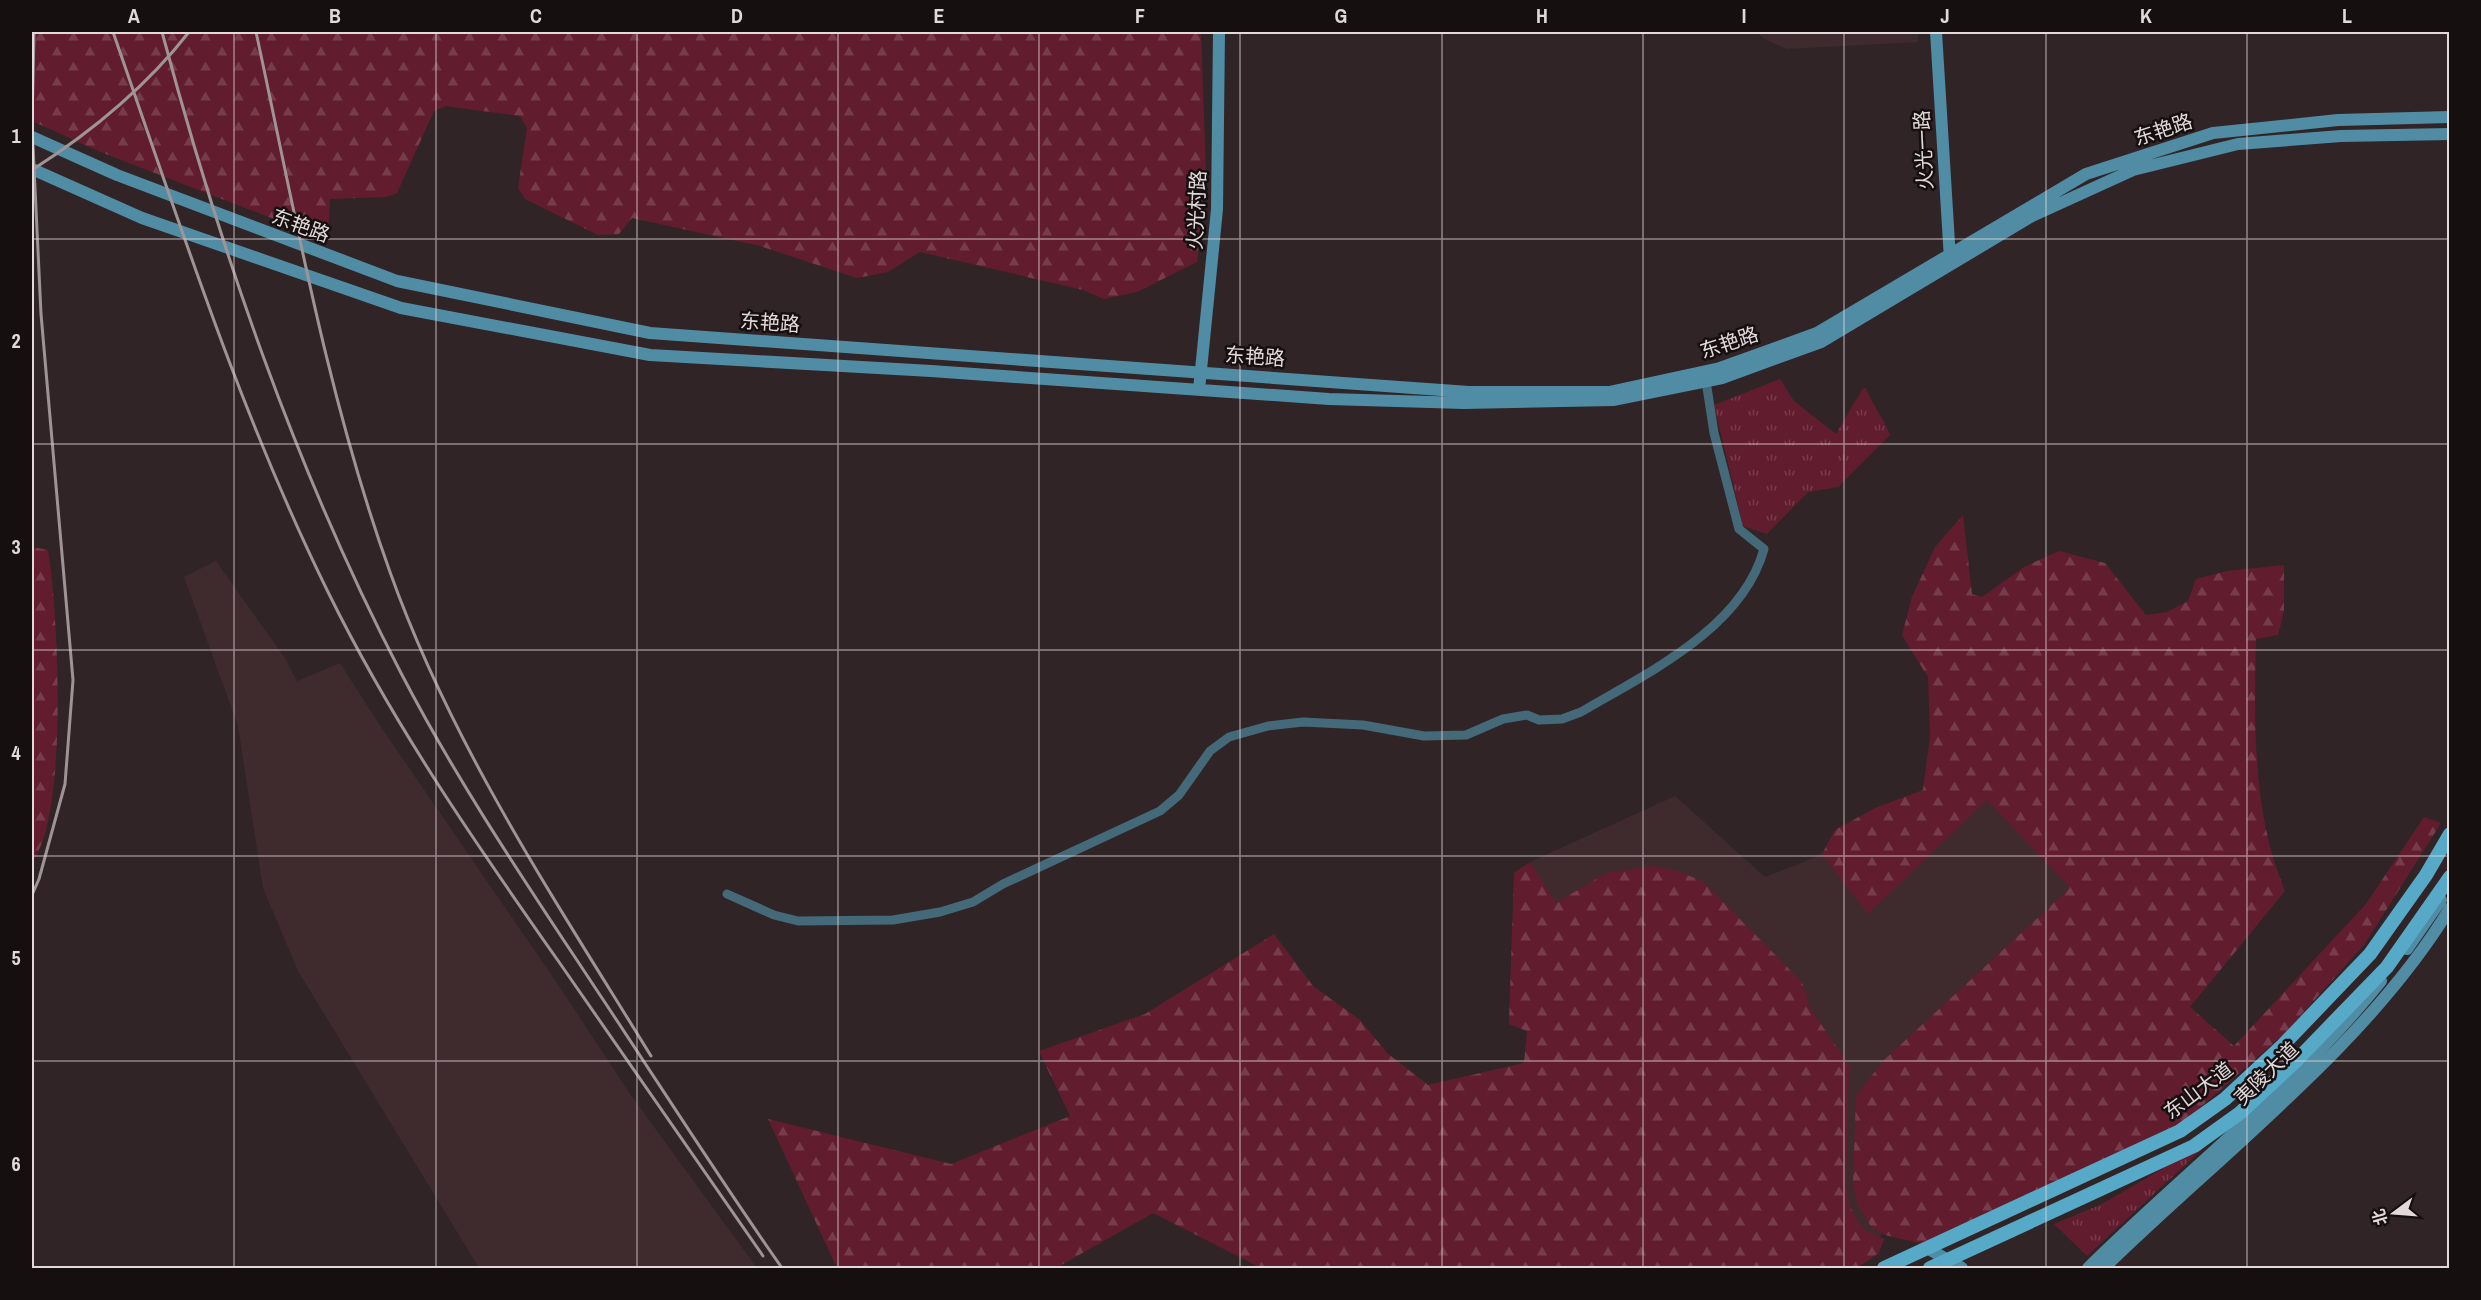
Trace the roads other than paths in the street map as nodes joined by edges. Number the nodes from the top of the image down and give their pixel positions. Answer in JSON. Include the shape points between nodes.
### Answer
{"nodes":[{"id":1,"x":1219,"y":32,"type":"edge"},
{"id":2,"x":1936,"y":32,"type":"edge"},
{"id":3,"x":2450,"y":117,"type":"edge"},
{"id":4,"x":2450,"y":134,"type":"edge"},
{"id":5,"x":32,"y":138,"type":"edge"},
{"id":6,"x":32,"y":169,"type":"edge"},
{"id":7,"x":1951,"y":260,"type":"junction"},
{"id":8,"x":1202,"y":372,"type":"junction"},
{"id":9,"x":1706,"y":381,"type":"junction"},
{"id":10,"x":1199,"y":390,"type":"junction"},
{"id":11,"x":2450,"y":834,"type":"edge"},
{"id":12,"x":2450,"y":877,"type":"edge"},
{"id":13,"x":2450,"y":886,"type":"edge"},
{"id":14,"x":727,"y":894,"type":"dead end"},
{"id":15,"x":2450,"y":908,"type":"edge"},
{"id":16,"x":1923,"y":1251,"type":"junction"},
{"id":17,"x":1940,"y":1265,"type":"edge"},
{"id":18,"x":1884,"y":1269,"type":"edge"},
{"id":19,"x":1962,"y":1269,"type":"edge"},
{"id":20,"x":2088,"y":1269,"type":"edge"},
{"id":21,"x":2104,"y":1269,"type":"edge"}],
"edges":[{"from":1,"to":8,"type":"main road","name":"火光村路","via":[[1217,209]]},
{"from":2,"to":7,"type":"main road","name":"火光一路"},
{"from":3,"to":7,"type":"main road","name":"东艳路","via":[[2338,120],[2213,133],[2086,174]]},
{"from":4,"to":7,"type":"main road","name":"东艳路","via":[[2341,136],[2238,144],[2133,170],[2032,216]]},
{"from":5,"to":8,"type":"main road","name":"东艳路","via":[[117,175],[397,281],[529,309],[650,333]]},
{"from":6,"to":10,"type":"main road","name":"东艳路","via":[[142,218],[401,308],[435,315],[650,355]]},
{"from":7,"to":8,"type":"main road","name":"东艳路","via":[[1817,333],[1720,368],[1609,392],[1469,392]]},
{"from":7,"to":9,"type":"main road","name":"东艳路","via":[[1821,342]]},
{"from":8,"to":10,"type":"main road","name":"火光村路"},
{"from":9,"to":10,"type":"main road","name":"东艳路","via":[[1613,400],[1464,404]]},
{"from":9,"to":14,"type":"street","via":[[1714,433],[1739,529],[1764,549],[1761,561],[1737,600],[1696,643],[1581,712],[1562,720],[1539,720],[1527,715],[1503,719],[1466,735],[1424,736],[1363,725],[1303,722],[1268,726],[1229,737],[1210,751],[1179,795],[1160,811],[1003,884],[974,902],[940,912],[893,920],[798,921]]},
{"from":11,"to":16,"type":"main road","name":"东山大道","via":[[2370,954],[2281,1047],[2224,1099],[2170,1136]]},
{"from":12,"to":17,"type":"main road","name":"东山大道","via":[[2387,967],[2240,1113],[2194,1146]]},
{"from":13,"to":20,"type":"main road","name":"夷陵大道","via":[[2426,925],[2359,1008],[2286,1083]]},
{"from":15,"to":21,"type":"main road","name":"夷陵大道","via":[[2367,1016],[2294,1091]]},
{"from":16,"to":17,"type":"main road"},
{"from":16,"to":18,"type":"main road","name":"东山大道"},
{"from":17,"to":19,"type":"main road"}]}
